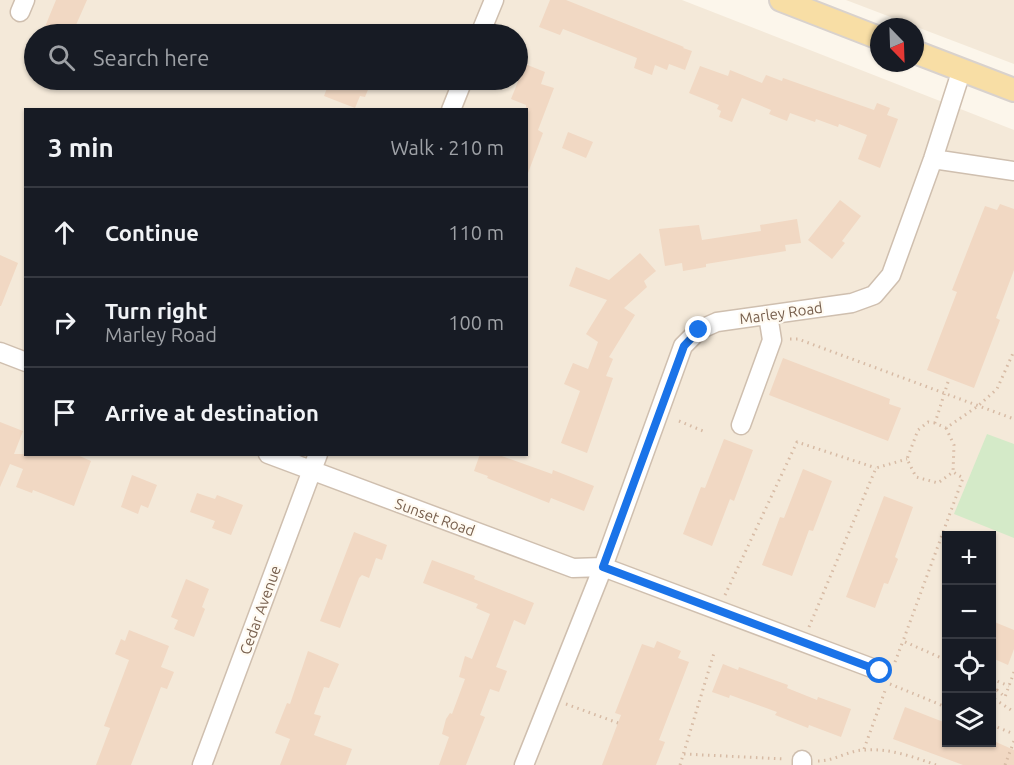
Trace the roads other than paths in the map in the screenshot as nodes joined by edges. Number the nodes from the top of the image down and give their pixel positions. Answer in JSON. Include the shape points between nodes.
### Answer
{"nodes":[{"id":1,"x":494,"y":0,"type":"edge"},
{"id":2,"x":781,"y":0,"type":"edge"},
{"id":3,"x":484,"y":24,"type":"edge"},
{"id":4,"x":870,"y":35,"type":"edge"},
{"id":5,"x":924,"y":55,"type":"edge"},
{"id":6,"x":962,"y":69,"type":"junction"},
{"id":7,"x":459,"y":90,"type":"edge"},
{"id":8,"x":1014,"y":90,"type":"edge"},
{"id":9,"x":453,"y":108,"type":"edge"},
{"id":10,"x":933,"y":159,"type":"junction"},
{"id":11,"x":1014,"y":171,"type":"edge"},
{"id":12,"x":768,"y":315,"type":"junction"},
{"id":13,"x":0,"y":352,"type":"edge"},
{"id":14,"x":24,"y":361,"type":"edge"},
{"id":15,"x":741,"y":425,"type":"dead end"},
{"id":16,"x":278,"y":456,"type":"edge"},
{"id":17,"x":315,"y":463,"type":"edge"},
{"id":18,"x":603,"y":567,"type":"junction"},
{"id":19,"x":888,"y":666,"type":"road end"},
{"id":20,"x":202,"y":765,"type":"edge"},
{"id":21,"x":524,"y":765,"type":"edge"}],
"edges":[{"from":1,"to":3,"type":"street"},
{"from":2,"to":4,"type":"main road"},
{"from":5,"to":6,"type":"main road"},
{"from":6,"to":8,"type":"main road"},
{"from":6,"to":10,"type":"street","name":"Marley Road"},
{"from":7,"to":9,"type":"street"},
{"from":10,"to":11,"type":"street"},
{"from":10,"to":12,"type":"street","name":"Marley Road","via":[[891,275],[874,295],[852,303]]},
{"from":12,"to":15,"type":"street","via":[[772,340]]},
{"from":12,"to":18,"type":"street","name":"Marley Road","via":[[717,322],[699,330],[684,346]]},
{"from":13,"to":14,"type":"street"},
{"from":16,"to":17,"type":"street","name":"Sunset Road"},
{"from":17,"to":18,"type":"street","name":"Sunset Road","via":[[573,568]]},
{"from":17,"to":20,"type":"street","name":"Cedar Avenue"},
{"from":18,"to":19,"type":"street","via":[[803,642]]},
{"from":18,"to":21,"type":"street","name":"Marley Road"}]}
